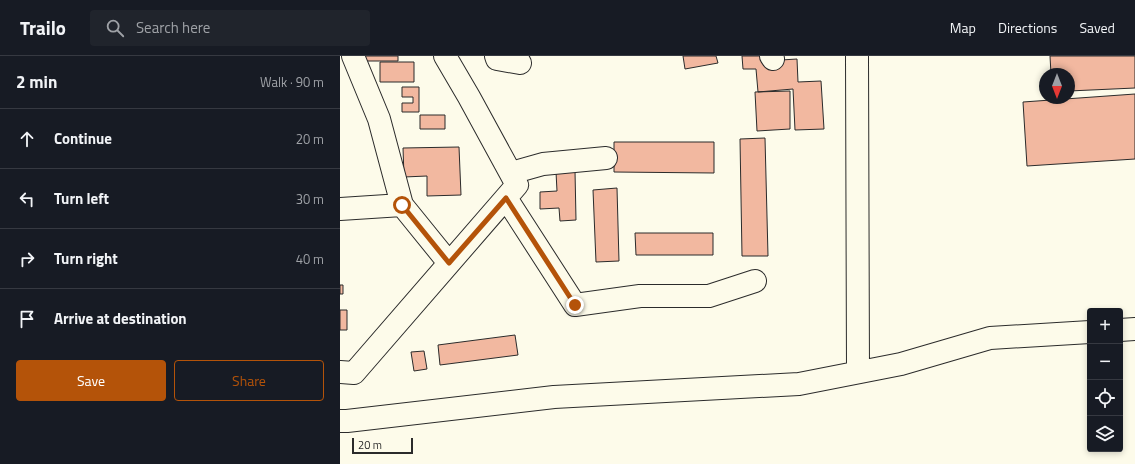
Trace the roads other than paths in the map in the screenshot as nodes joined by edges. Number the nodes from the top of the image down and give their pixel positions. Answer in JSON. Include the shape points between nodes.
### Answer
{"nodes":[{"id":1,"x":353,"y":56,"type":"edge"},
{"id":2,"x":445,"y":56,"type":"edge"},
{"id":3,"x":496,"y":56,"type":"edge"},
{"id":4,"x":857,"y":56,"type":"edge"},
{"id":5,"x":520,"y":63,"type":"dead end"},
{"id":6,"x":606,"y":158,"type":"dead end"},
{"id":7,"x":511,"y":173,"type":"junction"},
{"id":8,"x":506,"y":198,"type":"junction"},
{"id":9,"x":402,"y":205,"type":"junction"},
{"id":10,"x":340,"y":209,"type":"edge"},
{"id":11,"x":449,"y":263,"type":"junction"},
{"id":12,"x":755,"y":281,"type":"dead end"},
{"id":13,"x":1135,"y":329,"type":"edge"},
{"id":14,"x":1123,"y":330,"type":"edge"},
{"id":15,"x":1087,"y":332,"type":"edge"},
{"id":16,"x":340,"y":372,"type":"edge"},
{"id":17,"x":858,"y":372,"type":"junction"},
{"id":18,"x":340,"y":421,"type":"edge"}],
"edges":[{"from":1,"to":9,"type":"lane","via":[[379,119]]},
{"from":2,"to":7,"type":"lane"},
{"from":3,"to":5,"type":"lane","via":[[497,59]]},
{"from":4,"to":17,"type":"lane"},
{"from":6,"to":7,"type":"lane","via":[[543,164]]},
{"from":7,"to":8,"type":"lane","via":[[517,185]]},
{"from":8,"to":11,"type":"lane"},
{"from":8,"to":12,"type":"lane","via":[[575,305],[640,296],[709,296]]},
{"from":9,"to":10,"type":"lane"},
{"from":9,"to":11,"type":"lane"},
{"from":11,"to":16,"type":"lane","via":[[354,373]]},
{"from":13,"to":14,"type":"lane"},
{"from":15,"to":17,"type":"lane","via":[[990,338],[901,364]]},
{"from":17,"to":18,"type":"lane","via":[[799,384],[554,397]]}]}
